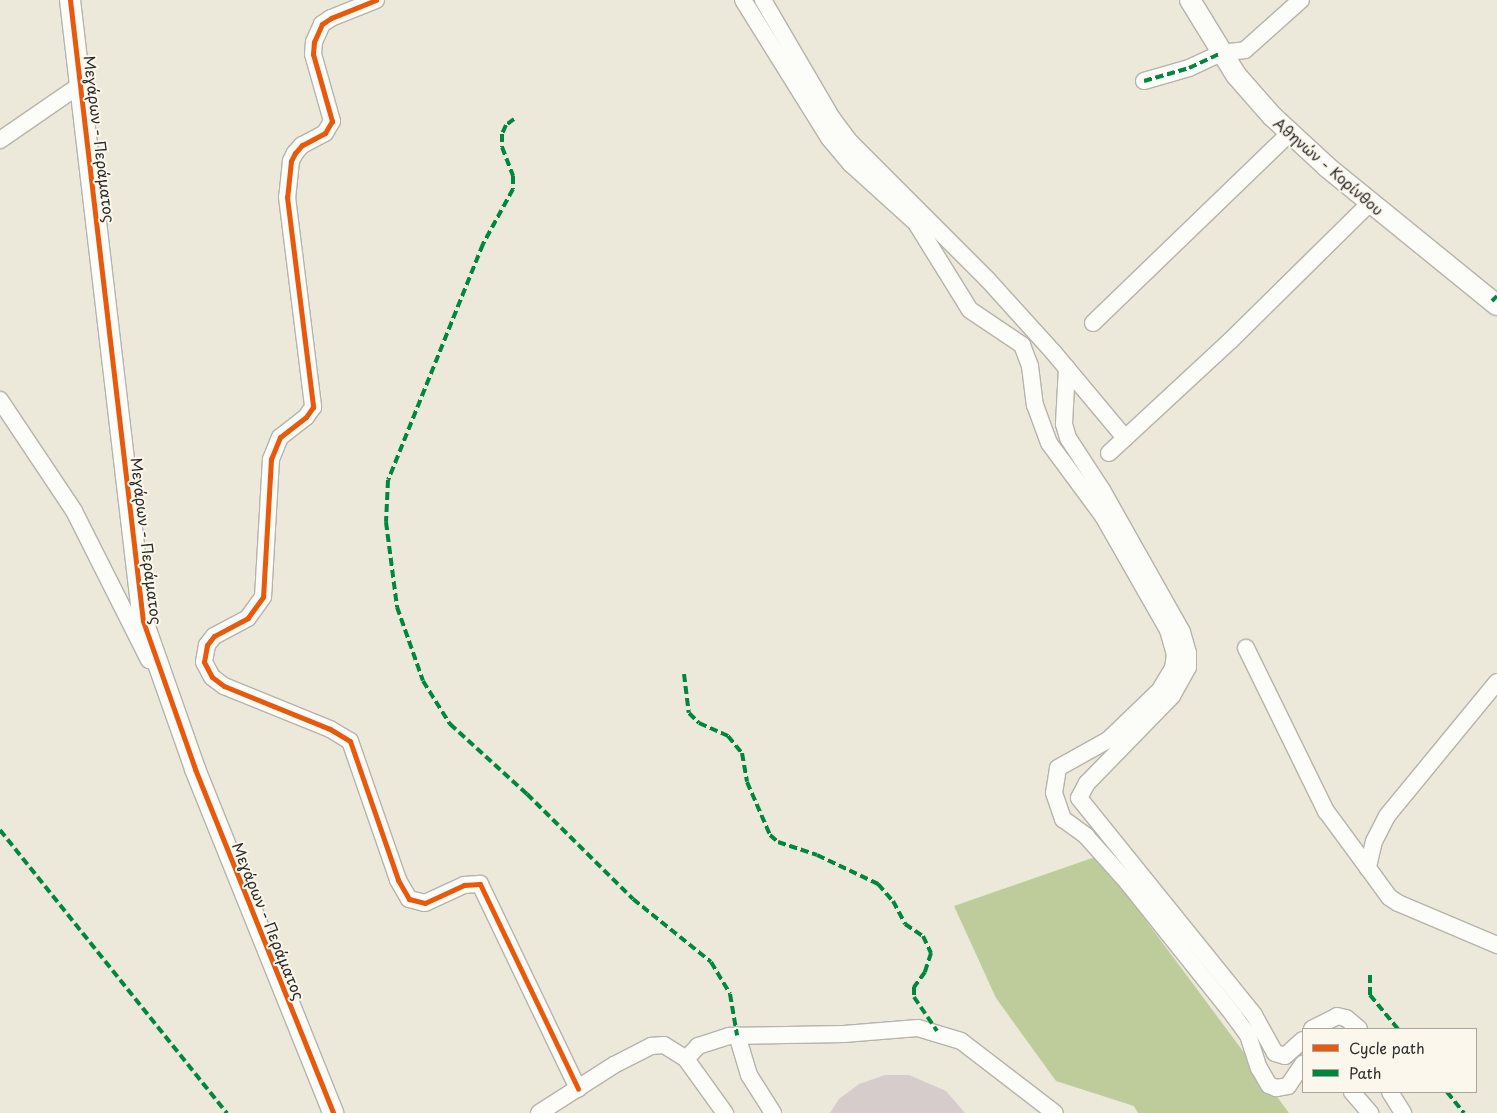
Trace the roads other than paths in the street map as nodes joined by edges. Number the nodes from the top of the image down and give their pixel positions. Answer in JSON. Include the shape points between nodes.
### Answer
{"nodes":[{"id":1,"x":70,"y":0,"type":"edge"},
{"id":2,"x":376,"y":0,"type":"edge"},
{"id":3,"x":743,"y":0,"type":"edge"},
{"id":4,"x":763,"y":0,"type":"edge"},
{"id":5,"x":1190,"y":0,"type":"edge"},
{"id":6,"x":1301,"y":0,"type":"edge"},
{"id":7,"x":1221,"y":53,"type":"junction"},
{"id":8,"x":1144,"y":81,"type":"dead end"},
{"id":9,"x":80,"y":85,"type":"junction"},
{"id":10,"x":1290,"y":134,"type":"junction"},
{"id":11,"x":0,"y":140,"type":"edge"},
{"id":12,"x":1370,"y":202,"type":"junction"},
{"id":13,"x":1495,"y":300,"type":"edge"},
{"id":14,"x":1092,"y":323,"type":"dead end"},
{"id":15,"x":1067,"y":368,"type":"junction"},
{"id":16,"x":0,"y":400,"type":"edge"},
{"id":17,"x":1125,"y":438,"type":"junction"},
{"id":18,"x":1109,"y":453,"type":"dead end"},
{"id":19,"x":1246,"y":648,"type":"dead end"},
{"id":20,"x":1497,"y":682,"type":"edge"},
{"id":21,"x":165,"y":690,"type":"junction"},
{"id":22,"x":1368,"y":868,"type":"junction"},
{"id":23,"x":1497,"y":945,"type":"edge"},
{"id":24,"x":1314,"y":1028,"type":"edge"},
{"id":25,"x":1358,"y":1028,"type":"edge"},
{"id":26,"x":737,"y":1035,"type":"junction"},
{"id":27,"x":1302,"y":1041,"type":"edge"},
{"id":28,"x":686,"y":1059,"type":"junction"},
{"id":29,"x":1302,"y":1065,"type":"edge"},
{"id":30,"x":578,"y":1089,"type":"junction"},
{"id":31,"x":1353,"y":1093,"type":"edge"},
{"id":32,"x":1391,"y":1093,"type":"edge"},
{"id":33,"x":333,"y":1113,"type":"edge"},
{"id":34,"x":539,"y":1113,"type":"edge"},
{"id":35,"x":725,"y":1113,"type":"edge"},
{"id":36,"x":773,"y":1113,"type":"edge"},
{"id":37,"x":1055,"y":1113,"type":"edge"},
{"id":38,"x":1370,"y":1113,"type":"edge"},
{"id":39,"x":1403,"y":1113,"type":"edge"}],
"edges":[{"from":1,"to":9,"type":"main road","name":"Μεγάρων - Περάματος"},
{"from":2,"to":30,"type":"street","via":[[322,24],[314,42],[313,54],[332,121],[325,134],[302,145],[295,153],[287,197],[313,406],[306,417],[280,437],[271,459],[263,597],[248,618],[214,636],[207,645],[204,662],[206,670],[224,686],[330,729],[350,741],[398,880],[409,899],[426,903],[464,885],[480,884]]},
{"from":3,"to":29,"type":"street","via":[[829,138],[851,164],[916,223],[970,310],[1022,345],[1030,366],[1035,406],[1049,443],[1103,516],[1168,630],[1175,654],[1168,679],[1160,690],[1108,740],[1058,768],[1054,793],[1063,819],[1086,836],[1128,882],[1234,1016],[1248,1035],[1259,1068],[1269,1084],[1276,1088],[1288,1086]]},
{"from":4,"to":15,"type":"street","via":[[832,118],[850,142],[941,232]]},
{"from":5,"to":7,"type":"main road","name":"Αθηνών - Κορίνθου"},
{"from":6,"to":7,"type":"street","via":[[1245,50]]},
{"from":7,"to":8,"type":"street","via":[[1189,68]]},
{"from":7,"to":10,"type":"main road","name":"Αθηνών - Κορίνθου","via":[[1252,95]]},
{"from":9,"to":11,"type":"street"},
{"from":9,"to":21,"type":"main road","name":"Μεγάρων - Περάματος","via":[[143,621]]},
{"from":10,"to":12,"type":"main road","name":"Αθηνών - Κορίνθου"},
{"from":10,"to":14,"type":"street"},
{"from":12,"to":13,"type":"main road","name":"Αθηνών - Κορίνθου"},
{"from":12,"to":17,"type":"street","via":[[1230,341]]},
{"from":15,"to":17,"type":"street"},
{"from":15,"to":27,"type":"street","via":[[1064,424],[1068,438],[1102,490],[1182,632],[1188,653],[1188,667],[1172,696],[1087,783],[1079,798],[1254,1015],[1275,1053],[1285,1056]]},
{"from":16,"to":21,"type":"street","via":[[74,511]]},
{"from":17,"to":18,"type":"street"},
{"from":19,"to":22,"type":"street","via":[[1326,811]]},
{"from":20,"to":22,"type":"street","via":[[1387,816],[1374,841]]},
{"from":21,"to":33,"type":"main road","name":"Μεγάρων - Περάματος"},
{"from":22,"to":23,"type":"street","via":[[1398,904]]},
{"from":24,"to":25,"type":"street","via":[[1337,1016],[1346,1018]]},
{"from":26,"to":28,"type":"street","via":[[698,1046]]},
{"from":26,"to":36,"type":"street","via":[[749,1075]]},
{"from":26,"to":37,"type":"street","via":[[844,1034],[918,1028],[937,1031],[961,1040]]},
{"from":28,"to":30,"type":"street","via":[[664,1045],[651,1046]]},
{"from":28,"to":35,"type":"street"},
{"from":30,"to":34,"type":"street"},
{"from":31,"to":38,"type":"street"},
{"from":32,"to":39,"type":"street"}]}
